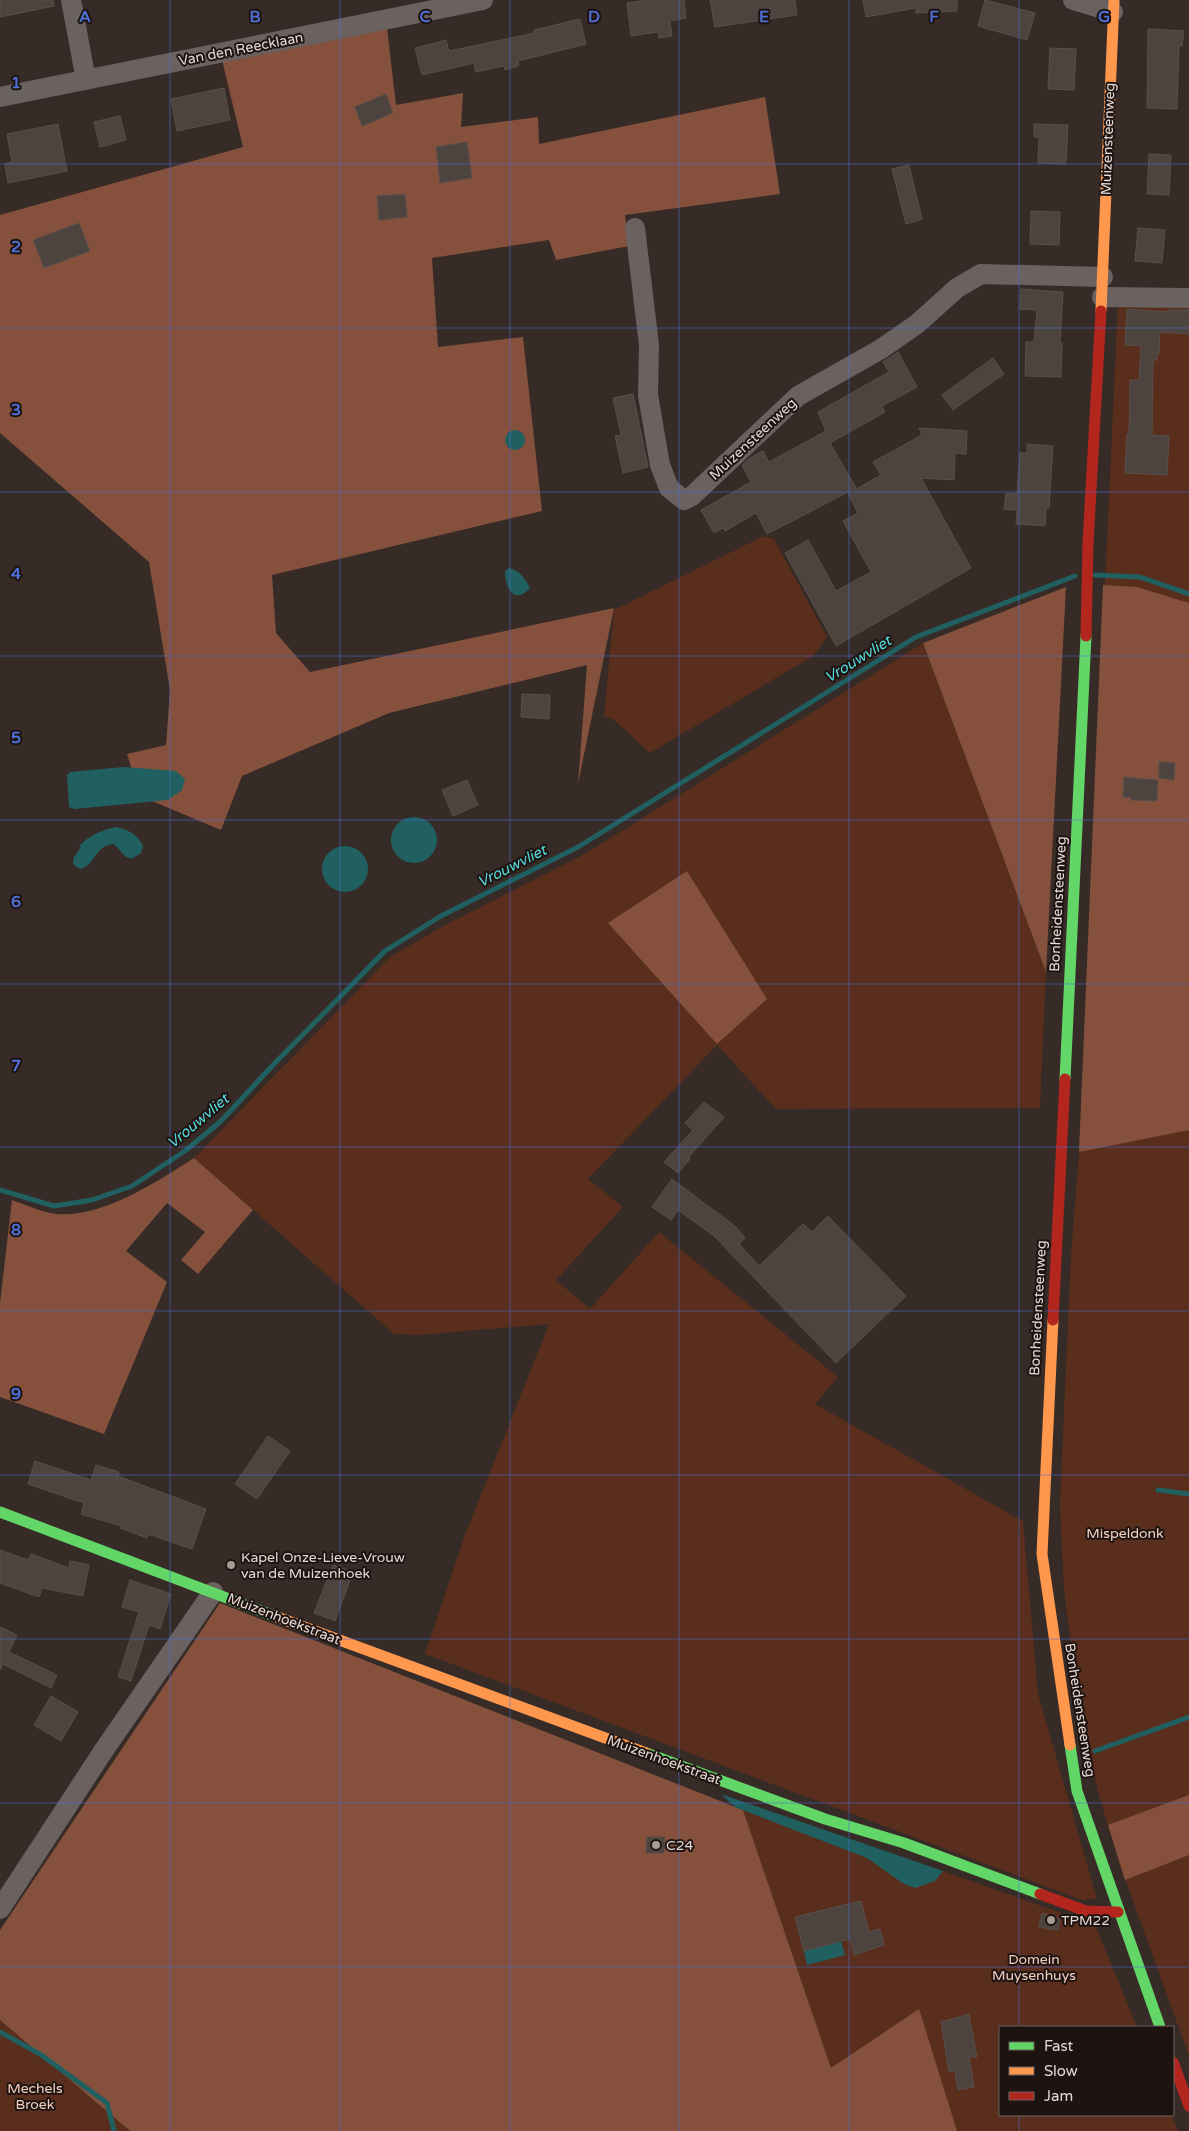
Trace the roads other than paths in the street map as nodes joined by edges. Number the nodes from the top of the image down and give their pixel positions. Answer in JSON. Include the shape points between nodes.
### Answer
{"nodes":[{"id":1,"x":71,"y":0,"type":"edge"},
{"id":2,"x":483,"y":0,"type":"edge"},
{"id":3,"x":1073,"y":0,"type":"edge"},
{"id":4,"x":1113,"y":6,"type":"edge"},
{"id":5,"x":86,"y":80,"type":"junction"},
{"id":6,"x":0,"y":97,"type":"edge"},
{"id":7,"x":634,"y":228,"type":"dead end"},
{"id":8,"x":1102,"y":287,"type":"junction"},
{"id":9,"x":1189,"y":298,"type":"edge"},
{"id":10,"x":1088,"y":575,"type":"joint"},
{"id":11,"x":0,"y":1512,"type":"edge"},
{"id":12,"x":213,"y":1592,"type":"junction"},
{"id":13,"x":0,"y":1909,"type":"edge"},
{"id":14,"x":1118,"y":1912,"type":"junction"},
{"id":15,"x":1160,"y":2026,"type":"edge"},
{"id":16,"x":1174,"y":2065,"type":"edge"},
{"id":17,"x":1189,"y":2106,"type":"edge"}],
"edges":[{"from":1,"to":5,"type":"street"},
{"from":2,"to":5,"type":"street","name":"Van den Reecklaan"},
{"from":3,"to":4,"type":"street"},
{"from":4,"to":8,"type":"street","name":"Muizensteenweg"},
{"from":5,"to":6,"type":"street","name":"Van den Reecklaan"},
{"from":7,"to":8,"type":"street","name":"Muizensteenweg","via":[[649,345],[648,395],[660,465],[669,488],[684,500],[798,396],[917,324],[957,288],[980,274]]},
{"from":8,"to":9,"type":"street","name":"Muizensteenweg"},
{"from":8,"to":10,"type":"street","name":"Muizensteenweg"},
{"from":10,"to":14,"type":"street","name":"Bonheidensteenweg","via":[[1042,1554],[1077,1792]]},
{"from":11,"to":12,"type":"street","name":"Muizenhoekstraat"},
{"from":12,"to":13,"type":"street","name":"Muizenhoekstraat"},
{"from":12,"to":14,"type":"street","name":"Muizenhoekstraat","via":[[825,1819],[904,1843],[1086,1911]]},
{"from":14,"to":15,"type":"street","name":"Bonheidensteenweg"},
{"from":16,"to":17,"type":"street"}]}
